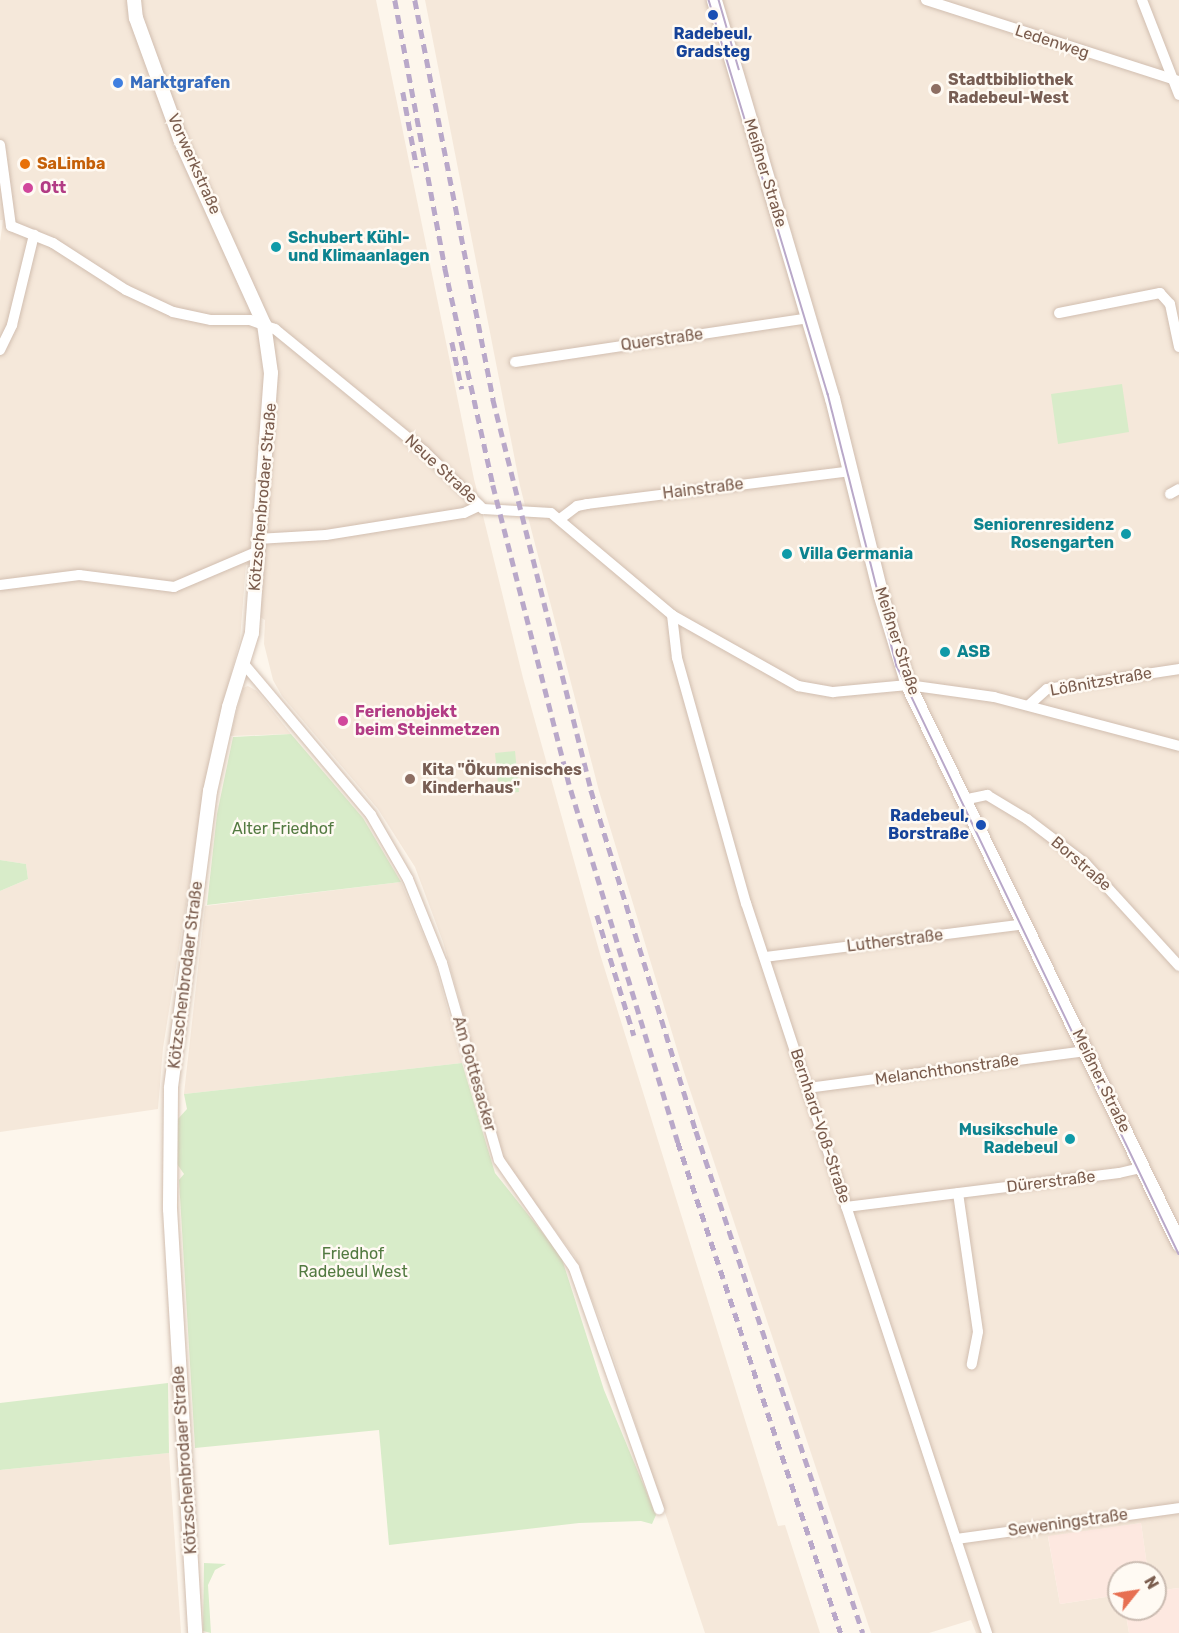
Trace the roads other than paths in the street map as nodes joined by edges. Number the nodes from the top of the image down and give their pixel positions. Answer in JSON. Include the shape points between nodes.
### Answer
{"nodes":[{"id":1,"x":134,"y":0,"type":"edge"},
{"id":2,"x":714,"y":0,"type":"edge"},
{"id":3,"x":926,"y":0,"type":"edge"},
{"id":4,"x":1142,"y":0,"type":"edge"},
{"id":5,"x":1176,"y":81,"type":"edge"},
{"id":6,"x":1179,"y":95,"type":"edge"},
{"id":7,"x":0,"y":145,"type":"edge"},
{"id":8,"x":2,"y":161,"type":"edge"},
{"id":9,"x":34,"y":235,"type":"junction"},
{"id":10,"x":1059,"y":313,"type":"dead end"},
{"id":11,"x":809,"y":318,"type":"junction"},
{"id":12,"x":264,"y":324,"type":"junction"},
{"id":13,"x":1179,"y":346,"type":"edge"},
{"id":14,"x":0,"y":350,"type":"edge"},
{"id":15,"x":515,"y":362,"type":"dead end"},
{"id":16,"x":852,"y":471,"type":"junction"},
{"id":17,"x":479,"y":506,"type":"junction"},
{"id":18,"x":560,"y":519,"type":"junction"},
{"id":19,"x":257,"y":546,"type":"junction"},
{"id":20,"x":0,"y":585,"type":"edge"},
{"id":21,"x":672,"y":615,"type":"junction"},
{"id":22,"x":244,"y":664,"type":"junction"},
{"id":23,"x":1179,"y":669,"type":"edge"},
{"id":24,"x":909,"y":685,"type":"junction"},
{"id":25,"x":1029,"y":705,"type":"junction"},
{"id":26,"x":1179,"y":746,"type":"edge"},
{"id":27,"x":963,"y":800,"type":"junction"},
{"id":28,"x":1025,"y":924,"type":"junction"},
{"id":29,"x":765,"y":957,"type":"junction"},
{"id":30,"x":1178,"y":965,"type":"edge"},
{"id":31,"x":1087,"y":1051,"type":"junction"},
{"id":32,"x":808,"y":1088,"type":"junction"},
{"id":33,"x":1144,"y":1167,"type":"junction"},
{"id":34,"x":958,"y":1193,"type":"junction"},
{"id":35,"x":846,"y":1207,"type":"junction"},
{"id":36,"x":1179,"y":1244,"type":"edge"},
{"id":37,"x":972,"y":1364,"type":"dead end"},
{"id":38,"x":1179,"y":1508,"type":"edge"},
{"id":39,"x":660,"y":1510,"type":"dead end"},
{"id":40,"x":956,"y":1539,"type":"junction"},
{"id":41,"x":195,"y":1633,"type":"edge"},
{"id":42,"x":987,"y":1633,"type":"edge"}],
"edges":[{"from":1,"to":12,"type":"street","name":"Vorwerkstraße","via":[[136,18],[180,139]]},
{"from":2,"to":11,"type":"main road","name":"Meißner Straße"},
{"from":3,"to":5,"type":"street","name":"Ledenweg"},
{"from":4,"to":5,"type":"street"},
{"from":5,"to":6,"type":"street"},
{"from":7,"to":8,"type":"street"},
{"from":8,"to":9,"type":"street","name":"Neue Straße","via":[[11,226]]},
{"from":9,"to":12,"type":"street","name":"Neue Straße","via":[[126,290],[173,312]]},
{"from":9,"to":14,"type":"street","via":[[12,325]]},
{"from":10,"to":13,"type":"street","via":[[1160,293],[1170,304]]},
{"from":11,"to":15,"type":"street","name":"Querstraße"},
{"from":11,"to":16,"type":"main road","name":"Meißner Straße"},
{"from":12,"to":17,"type":"street","name":"Neue Straße","via":[[310,356],[416,444]]},
{"from":12,"to":19,"type":"street","name":"Kötzschenbrodaer Straße","via":[[272,393]]},
{"from":16,"to":18,"type":"street","name":"Hainstraße","via":[[587,504],[577,506]]},
{"from":16,"to":24,"type":"main road","name":"Meißner Straße","via":[[881,596]]},
{"from":17,"to":18,"type":"street","name":"Neue Straße","via":[[486,510],[544,510]]},
{"from":17,"to":19,"type":"street","via":[[464,513]]},
{"from":18,"to":21,"type":"street","name":"Neue Straße"},
{"from":19,"to":20,"type":"street","via":[[174,587],[78,575]]},
{"from":19,"to":22,"type":"street","name":"Kötzschenbrodaer Straße","via":[[253,620]]},
{"from":21,"to":24,"type":"street","name":"Neue Straße","via":[[798,686],[833,692]]},
{"from":21,"to":29,"type":"street","name":"Bernhard-Voß-Straße","via":[[677,658],[730,853]]},
{"from":22,"to":39,"type":"street","name":"Am Gottesacker","via":[[371,815],[408,879],[442,963],[499,1160],[574,1268]]},
{"from":22,"to":41,"type":"street","name":"Kötzschenbrodaer Straße","via":[[228,707],[210,791],[169,1131]]},
{"from":23,"to":25,"type":"street","name":"Lößnitzstraße","via":[[1047,689]]},
{"from":24,"to":25,"type":"street","name":"Neue Straße"},
{"from":24,"to":27,"type":"main road","name":"Meißner Straße"},
{"from":25,"to":26,"type":"street","name":"Neue Straße"},
{"from":27,"to":28,"type":"main road","name":"Meißner Straße"},
{"from":27,"to":30,"type":"street","name":"Borstraße","via":[[987,795],[1027,819],[1101,878]]},
{"from":28,"to":29,"type":"street","name":"Lutherstraße"},
{"from":28,"to":31,"type":"main road","name":"Meißner Straße"},
{"from":29,"to":32,"type":"street","name":"Bernhard-Voß-Straße"},
{"from":31,"to":32,"type":"street","name":"Melanchthonstraße"},
{"from":31,"to":33,"type":"main road","name":"Meißner Straße"},
{"from":32,"to":35,"type":"street","name":"Bernhard-Voß-Straße"},
{"from":33,"to":34,"type":"street","name":"Dürerstraße"},
{"from":33,"to":36,"type":"main road","name":"Meißner Straße"},
{"from":34,"to":35,"type":"street","name":"Dürerstraße"},
{"from":34,"to":37,"type":"street","via":[[978,1332]]},
{"from":35,"to":40,"type":"street","name":"Bernhard-Voß-Straße"},
{"from":38,"to":40,"type":"street","name":"Seweningstraße"},
{"from":40,"to":42,"type":"street","name":"Bernhard-Voß-Straße"}]}
